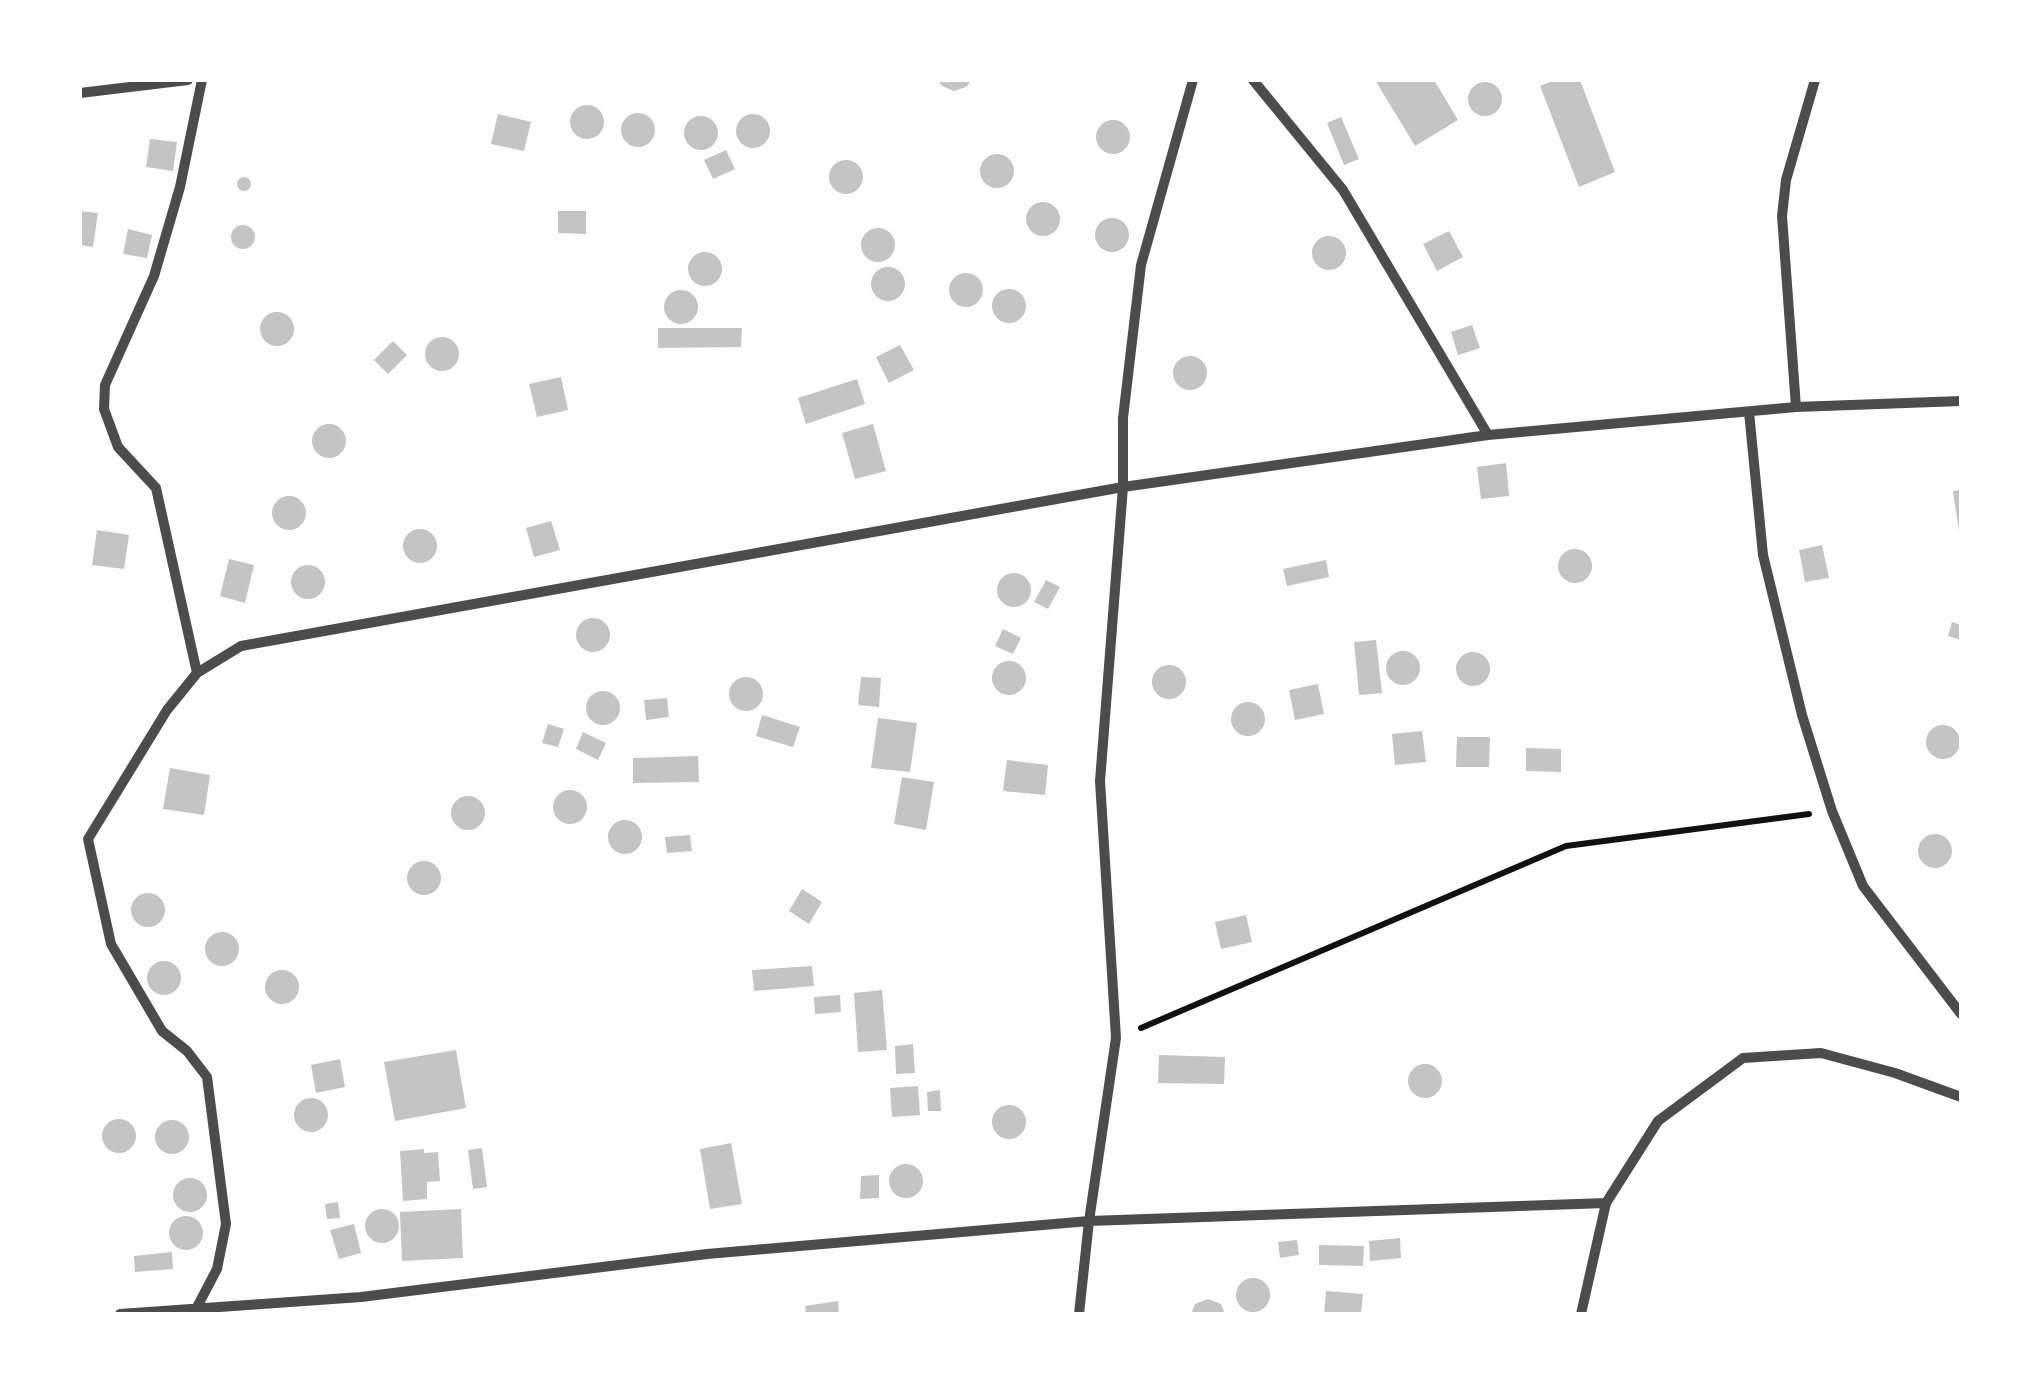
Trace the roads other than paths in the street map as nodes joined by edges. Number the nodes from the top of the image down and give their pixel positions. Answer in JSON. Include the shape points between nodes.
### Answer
{"nodes":[{"id":1,"x":188,"y":80,"type":"edge"},
{"id":2,"x":202,"y":80,"type":"edge"},
{"id":3,"x":1193,"y":80,"type":"edge"},
{"id":4,"x":1253,"y":80,"type":"edge"},
{"id":5,"x":1815,"y":80,"type":"edge"},
{"id":6,"x":80,"y":93,"type":"edge"},
{"id":7,"x":1961,"y":401,"type":"edge"},
{"id":8,"x":1796,"y":407,"type":"junction"},
{"id":9,"x":1749,"y":412,"type":"junction"},
{"id":10,"x":1488,"y":435,"type":"junction"},
{"id":11,"x":1123,"y":487,"type":"junction"},
{"id":12,"x":196,"y":674,"type":"junction"},
{"id":13,"x":84,"y":837,"type":"edge"},
{"id":14,"x":1961,"y":1014,"type":"edge"},
{"id":15,"x":1961,"y":1097,"type":"edge"},
{"id":16,"x":1606,"y":1202,"type":"junction"},
{"id":17,"x":1089,"y":1220,"type":"junction"},
{"id":18,"x":198,"y":1307,"type":"junction"},
{"id":19,"x":120,"y":1314,"type":"edge"},
{"id":20,"x":1080,"y":1314,"type":"edge"},
{"id":21,"x":1581,"y":1314,"type":"edge"}],
"edges":[{"from":1,"to":6,"type":"street"},
{"from":2,"to":12,"type":"street","via":[[154,276],[106,386],[104,409],[118,447],[156,488]]},
{"from":3,"to":11,"type":"street","via":[[1140,266],[1123,418]]},
{"from":4,"to":10,"type":"street","via":[[1343,190]]},
{"from":5,"to":8,"type":"street","via":[[1782,216]]},
{"from":7,"to":8,"type":"street"},
{"from":8,"to":9,"type":"street"},
{"from":9,"to":10,"type":"street"},
{"from":9,"to":14,"type":"street","via":[[1763,555],[1832,811],[1863,886]]},
{"from":10,"to":11,"type":"street"},
{"from":11,"to":12,"type":"street","via":[[241,646]]},
{"from":11,"to":17,"type":"street","via":[[1100,781],[1116,1038]]},
{"from":12,"to":13,"type":"street"},
{"from":13,"to":18,"type":"street","via":[[111,944],[162,1031],[207,1077],[226,1224],[217,1269]]},
{"from":15,"to":16,"type":"street","via":[[1822,1053],[1743,1058],[1658,1120]]},
{"from":16,"to":17,"type":"street"},
{"from":16,"to":21,"type":"street"},
{"from":17,"to":18,"type":"street","via":[[707,1254],[361,1297]]},
{"from":17,"to":20,"type":"street"},
{"from":18,"to":19,"type":"street"}]}
